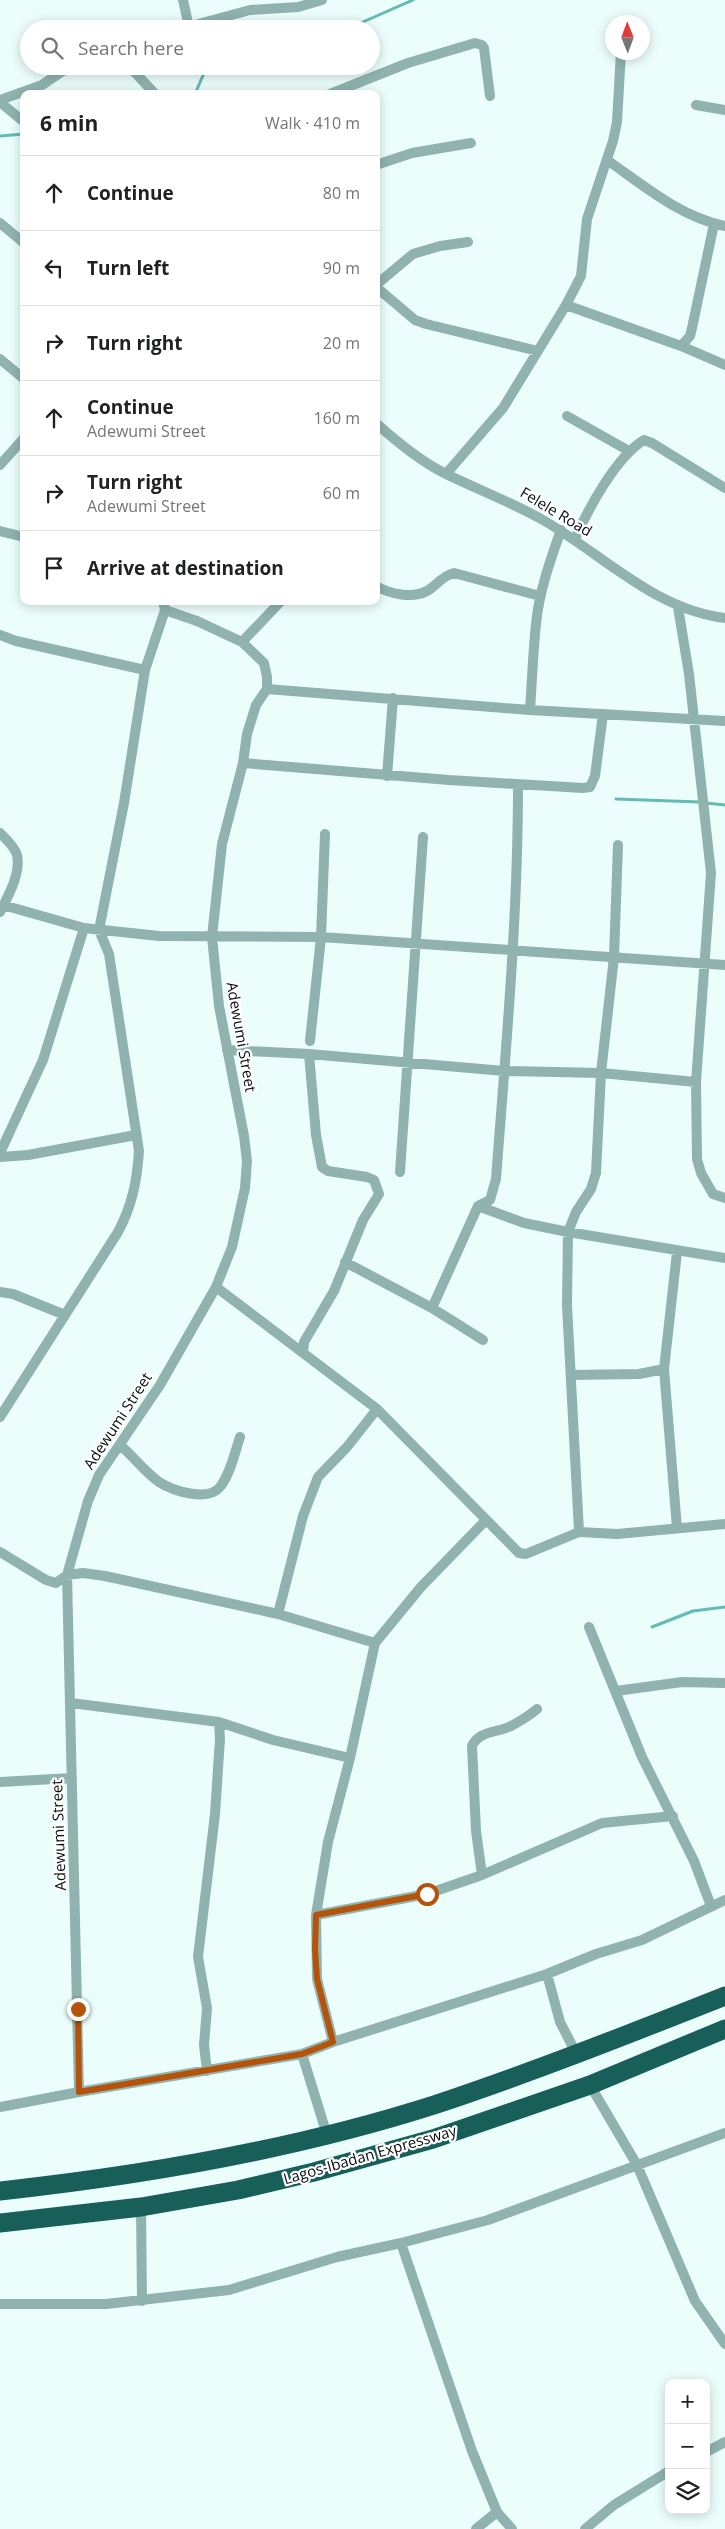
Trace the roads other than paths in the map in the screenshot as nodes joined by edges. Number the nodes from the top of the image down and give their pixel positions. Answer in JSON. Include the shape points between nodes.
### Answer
{"nodes":[{"id":1,"x":183,"y":0,"type":"edge"},
{"id":2,"x":322,"y":0,"type":"edge"},
{"id":3,"x":184,"y":20,"type":"edge"},
{"id":4,"x":213,"y":20,"type":"edge"},
{"id":5,"x":621,"y":60,"type":"edge"},
{"id":6,"x":380,"y":74,"type":"edge"},
{"id":7,"x":57,"y":75,"type":"edge"},
{"id":8,"x":137,"y":75,"type":"edge"},
{"id":9,"x":378,"y":75,"type":"edge"},
{"id":10,"x":29,"y":90,"type":"edge"},
{"id":11,"x":151,"y":90,"type":"edge"},
{"id":12,"x":340,"y":90,"type":"edge"},
{"id":13,"x":20,"y":93,"type":"edge"},
{"id":14,"x":490,"y":96,"type":"dead end"},
{"id":15,"x":0,"y":101,"type":"edge"},
{"id":16,"x":696,"y":105,"type":"dead end"},
{"id":17,"x":725,"y":110,"type":"edge"},
{"id":18,"x":20,"y":118,"type":"edge"},
{"id":19,"x":471,"y":143,"type":"dead end"},
{"id":20,"x":607,"y":160,"type":"junction"},
{"id":21,"x":380,"y":164,"type":"edge"},
{"id":22,"x":0,"y":223,"type":"edge"},
{"id":23,"x":714,"y":224,"type":"junction"},
{"id":24,"x":725,"y":226,"type":"edge"},
{"id":25,"x":20,"y":239,"type":"edge"},
{"id":26,"x":468,"y":242,"type":"dead end"},
{"id":27,"x":380,"y":283,"type":"edge"},
{"id":28,"x":380,"y":289,"type":"edge"},
{"id":29,"x":566,"y":305,"type":"junction"},
{"id":30,"x":681,"y":346,"type":"junction"},
{"id":31,"x":538,"y":351,"type":"junction"},
{"id":32,"x":0,"y":359,"type":"edge"},
{"id":33,"x":725,"y":365,"type":"edge"},
{"id":34,"x":20,"y":376,"type":"edge"},
{"id":35,"x":567,"y":416,"type":"dead end"},
{"id":36,"x":380,"y":427,"type":"edge"},
{"id":37,"x":20,"y":442,"type":"edge"},
{"id":38,"x":629,"y":451,"type":"junction"},
{"id":39,"x":0,"y":465,"type":"edge"},
{"id":40,"x":446,"y":474,"type":"junction"},
{"id":41,"x":725,"y":488,"type":"edge"},
{"id":42,"x":561,"y":530,"type":"junction"},
{"id":43,"x":0,"y":531,"type":"edge"},
{"id":44,"x":20,"y":536,"type":"edge"},
{"id":45,"x":575,"y":539,"type":"junction"},
{"id":46,"x":380,"y":588,"type":"edge"},
{"id":47,"x":540,"y":596,"type":"junction"},
{"id":48,"x":277,"y":605,"type":"edge"},
{"id":49,"x":164,"y":606,"type":"edge"},
{"id":50,"x":678,"y":607,"type":"junction"},
{"id":51,"x":725,"y":618,"type":"edge"},
{"id":52,"x":0,"y":635,"type":"edge"},
{"id":53,"x":242,"y":642,"type":"junction"},
{"id":54,"x":145,"y":670,"type":"junction"},
{"id":55,"x":267,"y":689,"type":"junction"},
{"id":56,"x":393,"y":698,"type":"junction"},
{"id":57,"x":530,"y":710,"type":"junction"},
{"id":58,"x":603,"y":714,"type":"junction"},
{"id":59,"x":694,"y":718,"type":"junction"},
{"id":60,"x":725,"y":721,"type":"edge"},
{"id":61,"x":242,"y":763,"type":"junction"},
{"id":62,"x":387,"y":776,"type":"junction"},
{"id":63,"x":518,"y":785,"type":"junction"},
{"id":64,"x":0,"y":833,"type":"edge"},
{"id":65,"x":325,"y":834,"type":"dead end"},
{"id":66,"x":423,"y":837,"type":"dead end"},
{"id":67,"x":618,"y":845,"type":"dead end"},
{"id":68,"x":2,"y":909,"type":"edge"},
{"id":69,"x":84,"y":928,"type":"junction"},
{"id":70,"x":99,"y":930,"type":"junction"},
{"id":71,"x":212,"y":937,"type":"junction"},
{"id":72,"x":321,"y":937,"type":"junction"},
{"id":73,"x":416,"y":942,"type":"junction"},
{"id":74,"x":514,"y":950,"type":"junction"},
{"id":75,"x":614,"y":957,"type":"junction"},
{"id":76,"x":706,"y":964,"type":"junction"},
{"id":77,"x":725,"y":965,"type":"edge"},
{"id":78,"x":310,"y":1041,"type":"dead end"},
{"id":79,"x":227,"y":1050,"type":"junction"},
{"id":80,"x":309,"y":1054,"type":"junction"},
{"id":81,"x":409,"y":1064,"type":"junction"},
{"id":82,"x":504,"y":1071,"type":"junction"},
{"id":83,"x":601,"y":1073,"type":"junction"},
{"id":84,"x":696,"y":1082,"type":"junction"},
{"id":85,"x":136,"y":1135,"type":"junction"},
{"id":86,"x":0,"y":1154,"type":"edge"},
{"id":87,"x":0,"y":1157,"type":"edge"},
{"id":88,"x":400,"y":1172,"type":"dead end"},
{"id":89,"x":725,"y":1198,"type":"edge"},
{"id":90,"x":478,"y":1206,"type":"junction"},
{"id":91,"x":568,"y":1232,"type":"junction"},
{"id":92,"x":678,"y":1252,"type":"junction"},
{"id":93,"x":725,"y":1258,"type":"edge"},
{"id":94,"x":345,"y":1262,"type":"junction"},
{"id":95,"x":216,"y":1287,"type":"junction"},
{"id":96,"x":0,"y":1292,"type":"edge"},
{"id":97,"x":432,"y":1308,"type":"junction"},
{"id":98,"x":65,"y":1315,"type":"junction"},
{"id":99,"x":483,"y":1340,"type":"dead end"},
{"id":100,"x":303,"y":1352,"type":"junction"},
{"id":101,"x":664,"y":1369,"type":"junction"},
{"id":102,"x":571,"y":1375,"type":"junction"},
{"id":103,"x":0,"y":1396,"type":"edge"},
{"id":104,"x":9,"y":1402,"type":"junction"},
{"id":105,"x":377,"y":1409,"type":"junction"},
{"id":106,"x":0,"y":1417,"type":"edge"},
{"id":107,"x":240,"y":1437,"type":"dead end"},
{"id":108,"x":120,"y":1445,"type":"junction"},
{"id":109,"x":486,"y":1520,"type":"junction"},
{"id":110,"x":725,"y":1524,"type":"edge"},
{"id":111,"x":677,"y":1528,"type":"junction"},
{"id":112,"x":579,"y":1532,"type":"junction"},
{"id":113,"x":0,"y":1552,"type":"edge"},
{"id":114,"x":66,"y":1575,"type":"junction"},
{"id":115,"x":278,"y":1614,"type":"junction"},
{"id":116,"x":589,"y":1627,"type":"dead end"},
{"id":117,"x":375,"y":1643,"type":"junction"},
{"id":118,"x":725,"y":1683,"type":"edge"},
{"id":119,"x":616,"y":1691,"type":"junction"},
{"id":120,"x":71,"y":1703,"type":"junction"},
{"id":121,"x":537,"y":1710,"type":"dead end"},
{"id":122,"x":219,"y":1722,"type":"junction"},
{"id":123,"x":350,"y":1758,"type":"junction"},
{"id":124,"x":72,"y":1778,"type":"junction"},
{"id":125,"x":0,"y":1782,"type":"edge"},
{"id":126,"x":672,"y":1816,"type":"junction"},
{"id":127,"x":482,"y":1875,"type":"junction"},
{"id":128,"x":725,"y":1900,"type":"edge"},
{"id":129,"x":710,"y":1906,"type":"junction"},
{"id":130,"x":316,"y":1915,"type":"junction"},
{"id":131,"x":547,"y":1974,"type":"junction"},
{"id":132,"x":725,"y":1996,"type":"edge"},
{"id":133,"x":725,"y":2029,"type":"edge"},
{"id":134,"x":333,"y":2042,"type":"junction"},
{"id":135,"x":302,"y":2054,"type":"junction"},
{"id":136,"x":577,"y":2055,"type":"junction"},
{"id":137,"x":207,"y":2071,"type":"junction"},
{"id":138,"x":590,"y":2085,"type":"junction"},
{"id":139,"x":79,"y":2092,"type":"junction"},
{"id":140,"x":0,"y":2107,"type":"edge"},
{"id":141,"x":725,"y":2132,"type":"edge"},
{"id":142,"x":326,"y":2135,"type":"junction"},
{"id":143,"x":637,"y":2165,"type":"junction"},
{"id":144,"x":0,"y":2191,"type":"edge"},
{"id":145,"x":141,"y":2207,"type":"junction"},
{"id":146,"x":0,"y":2223,"type":"edge"},
{"id":147,"x":402,"y":2243,"type":"junction"},
{"id":148,"x":142,"y":2301,"type":"junction"},
{"id":149,"x":0,"y":2304,"type":"edge"},
{"id":150,"x":725,"y":2344,"type":"edge"},
{"id":151,"x":725,"y":2442,"type":"edge"},
{"id":152,"x":710,"y":2450,"type":"edge"},
{"id":153,"x":665,"y":2473,"type":"edge"},
{"id":154,"x":497,"y":2512,"type":"junction"},
{"id":155,"x":476,"y":2529,"type":"edge"},
{"id":156,"x":512,"y":2529,"type":"edge"},
{"id":157,"x":586,"y":2529,"type":"edge"}],
"edges":[{"from":1,"to":3,"type":"street"},
{"from":2,"to":4,"type":"street","via":[[298,7],[250,10]]},
{"from":5,"to":20,"type":"street","via":[[617,122]]},
{"from":6,"to":14,"type":"street","via":[[475,43],[482,44]]},
{"from":7,"to":10,"type":"street"},
{"from":8,"to":11,"type":"street"},
{"from":9,"to":12,"type":"street"},
{"from":13,"to":15,"type":"street"},
{"from":15,"to":18,"type":"street"},
{"from":16,"to":17,"type":"street"},
{"from":19,"to":21,"type":"street","via":[[412,153]]},
{"from":20,"to":23,"type":"street","via":[[680,210]]},
{"from":20,"to":29,"type":"street","via":[[587,219],[581,276]]},
{"from":22,"to":25,"type":"street"},
{"from":23,"to":24,"type":"street"},
{"from":23,"to":30,"type":"street","via":[[690,336]]},
{"from":26,"to":27,"type":"street","via":[[413,254]]},
{"from":28,"to":31,"type":"street","via":[[415,320]]},
{"from":29,"to":30,"type":"street"},
{"from":29,"to":31,"type":"street"},
{"from":30,"to":33,"type":"street"},
{"from":31,"to":40,"type":"street","via":[[503,408]]},
{"from":32,"to":34,"type":"street"},
{"from":35,"to":38,"type":"street"},
{"from":36,"to":40,"type":"street","name":"Felele Road","via":[[402,446]]},
{"from":37,"to":39,"type":"street"},
{"from":38,"to":41,"type":"street","via":[[644,440],[652,443]]},
{"from":38,"to":45,"type":"street","via":[[598,493]]},
{"from":40,"to":42,"type":"street","name":"Felele Road","via":[[510,501]]},
{"from":42,"to":45,"type":"street","name":"Felele Road"},
{"from":42,"to":47,"type":"street"},
{"from":43,"to":44,"type":"street"},
{"from":45,"to":50,"type":"street","name":"Felele Road"},
{"from":46,"to":47,"type":"street","via":[[387,592],[413,594],[426,591],[446,575],[454,573]]},
{"from":47,"to":57,"type":"street"},
{"from":48,"to":53,"type":"street"},
{"from":49,"to":53,"type":"street"},
{"from":49,"to":54,"type":"street"},
{"from":50,"to":51,"type":"street","name":"Felele Road"},
{"from":50,"to":59,"type":"street"},
{"from":52,"to":54,"type":"street"},
{"from":53,"to":55,"type":"street","via":[[264,663]]},
{"from":54,"to":70,"type":"street"},
{"from":55,"to":56,"type":"street"},
{"from":55,"to":61,"type":"street","name":"Adewumi Street","via":[[256,705]]},
{"from":56,"to":57,"type":"street"},
{"from":56,"to":62,"type":"street"},
{"from":57,"to":58,"type":"street"},
{"from":58,"to":59,"type":"street"},
{"from":58,"to":63,"type":"street","via":[[595,776],[590,787]]},
{"from":59,"to":60,"type":"street"},
{"from":59,"to":76,"type":"street","via":[[711,873]]},
{"from":61,"to":62,"type":"street"},
{"from":61,"to":71,"type":"street","name":"Adewumi Street","via":[[222,844]]},
{"from":62,"to":63,"type":"street"},
{"from":63,"to":74,"type":"street"},
{"from":64,"to":68,"type":"street","via":[[17,854],[11,888]]},
{"from":65,"to":72,"type":"street"},
{"from":66,"to":73,"type":"street"},
{"from":67,"to":75,"type":"street"},
{"from":68,"to":69,"type":"street"},
{"from":69,"to":70,"type":"street"},
{"from":69,"to":86,"type":"street","via":[[43,1060]]},
{"from":70,"to":71,"type":"street"},
{"from":70,"to":85,"type":"street","via":[[109,954]]},
{"from":71,"to":72,"type":"street"},
{"from":71,"to":79,"type":"street","name":"Adewumi Street"},
{"from":72,"to":73,"type":"street"},
{"from":72,"to":78,"type":"street"},
{"from":73,"to":74,"type":"street"},
{"from":73,"to":81,"type":"street"},
{"from":74,"to":75,"type":"street"},
{"from":74,"to":82,"type":"street"},
{"from":75,"to":76,"type":"street"},
{"from":75,"to":83,"type":"street"},
{"from":76,"to":77,"type":"street"},
{"from":76,"to":84,"type":"street"},
{"from":79,"to":80,"type":"street"},
{"from":79,"to":95,"type":"street","name":"Adewumi Street","via":[[244,1136],[245,1188],[232,1247]]},
{"from":80,"to":81,"type":"street"},
{"from":80,"to":94,"type":"street","via":[[322,1168],[368,1177],[374,1180],[379,1194],[363,1220]]},
{"from":81,"to":82,"type":"street"},
{"from":81,"to":88,"type":"street"},
{"from":82,"to":83,"type":"street"},
{"from":82,"to":90,"type":"street","via":[[496,1179],[490,1200]]},
{"from":83,"to":84,"type":"street"},
{"from":83,"to":91,"type":"street","via":[[596,1173]]},
{"from":84,"to":89,"type":"street","via":[[697,1159],[713,1194]]},
{"from":85,"to":87,"type":"street"},
{"from":85,"to":98,"type":"street","via":[[140,1151],[137,1183],[129,1212]]},
{"from":90,"to":91,"type":"street","via":[[524,1223]]},
{"from":90,"to":97,"type":"street"},
{"from":91,"to":92,"type":"street"},
{"from":91,"to":102,"type":"street","via":[[567,1305]]},
{"from":92,"to":93,"type":"street"},
{"from":92,"to":101,"type":"street"},
{"from":94,"to":97,"type":"street"},
{"from":94,"to":100,"type":"street","via":[[334,1291],[304,1342]]},
{"from":95,"to":100,"type":"street"},
{"from":95,"to":108,"type":"street","name":"Adewumi Street","via":[[160,1386]]},
{"from":96,"to":98,"type":"street"},
{"from":97,"to":99,"type":"street"},
{"from":98,"to":104,"type":"street"},
{"from":100,"to":105,"type":"street"},
{"from":101,"to":102,"type":"street","via":[[639,1374]]},
{"from":101,"to":111,"type":"street"},
{"from":102,"to":112,"type":"street"},
{"from":103,"to":104,"type":"street"},
{"from":104,"to":106,"type":"street"},
{"from":105,"to":109,"type":"street"},
{"from":105,"to":115,"type":"street","via":[[318,1477],[304,1516]]},
{"from":107,"to":108,"type":"street","via":[[223,1483],[207,1494],[185,1491],[159,1481]]},
{"from":108,"to":114,"type":"street","name":"Adewumi Street","via":[[99,1475],[88,1501]]},
{"from":109,"to":112,"type":"street","via":[[519,1553],[526,1554]]},
{"from":109,"to":117,"type":"street","via":[[421,1586]]},
{"from":110,"to":111,"type":"street"},
{"from":111,"to":112,"type":"street","via":[[617,1534]]},
{"from":113,"to":114,"type":"street","via":[[46,1580],[56,1583]]},
{"from":114,"to":115,"type":"street","via":[[105,1576]]},
{"from":114,"to":120,"type":"street","name":"Adewumi Street"},
{"from":115,"to":117,"type":"street"},
{"from":116,"to":119,"type":"street"},
{"from":117,"to":123,"type":"street"},
{"from":118,"to":119,"type":"street","via":[[682,1682]]},
{"from":119,"to":126,"type":"street","via":[[642,1757]]},
{"from":120,"to":122,"type":"street"},
{"from":120,"to":124,"type":"street","name":"Adewumi Street"},
{"from":121,"to":127,"type":"street","via":[[512,1726],[480,1736],[472,1746],[476,1831]]},
{"from":122,"to":123,"type":"street","via":[[273,1740]]},
{"from":122,"to":137,"type":"street","via":[[215,1814],[198,1957],[207,2008],[204,2045]]},
{"from":123,"to":130,"type":"street","via":[[328,1842]]},
{"from":124,"to":125,"type":"street"},
{"from":124,"to":139,"type":"street","name":"Adewumi Street"},
{"from":126,"to":127,"type":"street","via":[[602,1823]]},
{"from":126,"to":129,"type":"street","via":[[694,1861]]},
{"from":127,"to":130,"type":"street","via":[[427,1894]]},
{"from":128,"to":129,"type":"street"},
{"from":129,"to":131,"type":"street","via":[[642,1940]]},
{"from":130,"to":134,"type":"street","via":[[317,1979]]},
{"from":131,"to":134,"type":"street"},
{"from":131,"to":136,"type":"street","via":[[560,2022]]},
{"from":132,"to":136,"type":"highway","name":"Lagos-Ibadan Expressway"},
{"from":133,"to":138,"type":"highway","name":"Lagos-Ibadan Expressway"},
{"from":134,"to":135,"type":"street"},
{"from":135,"to":137,"type":"street"},
{"from":135,"to":142,"type":"street"},
{"from":136,"to":142,"type":"highway","name":"Lagos-Ibadan Expressway","via":[[433,2105]]},
{"from":137,"to":139,"type":"street"},
{"from":138,"to":143,"type":"street"},
{"from":138,"to":145,"type":"highway","name":"Lagos-Ibadan Expressway","via":[[433,2139],[360,2159],[238,2190]]},
{"from":139,"to":140,"type":"street"},
{"from":141,"to":143,"type":"street"},
{"from":142,"to":144,"type":"highway","name":"Lagos-Ibadan Expressway","via":[[217,2160]]},
{"from":143,"to":147,"type":"street","via":[[488,2220]]},
{"from":143,"to":150,"type":"street","via":[[695,2301]]},
{"from":145,"to":146,"type":"highway","name":"Lagos-Ibadan Expressway"},
{"from":145,"to":148,"type":"street"},
{"from":147,"to":148,"type":"street","via":[[338,2257],[229,2290]]},
{"from":147,"to":154,"type":"street","via":[[445,2376]]},
{"from":148,"to":149,"type":"street"},
{"from":151,"to":152,"type":"street"},
{"from":153,"to":157,"type":"street","via":[[614,2505]]},
{"from":154,"to":155,"type":"street"},
{"from":154,"to":156,"type":"street"}]}
